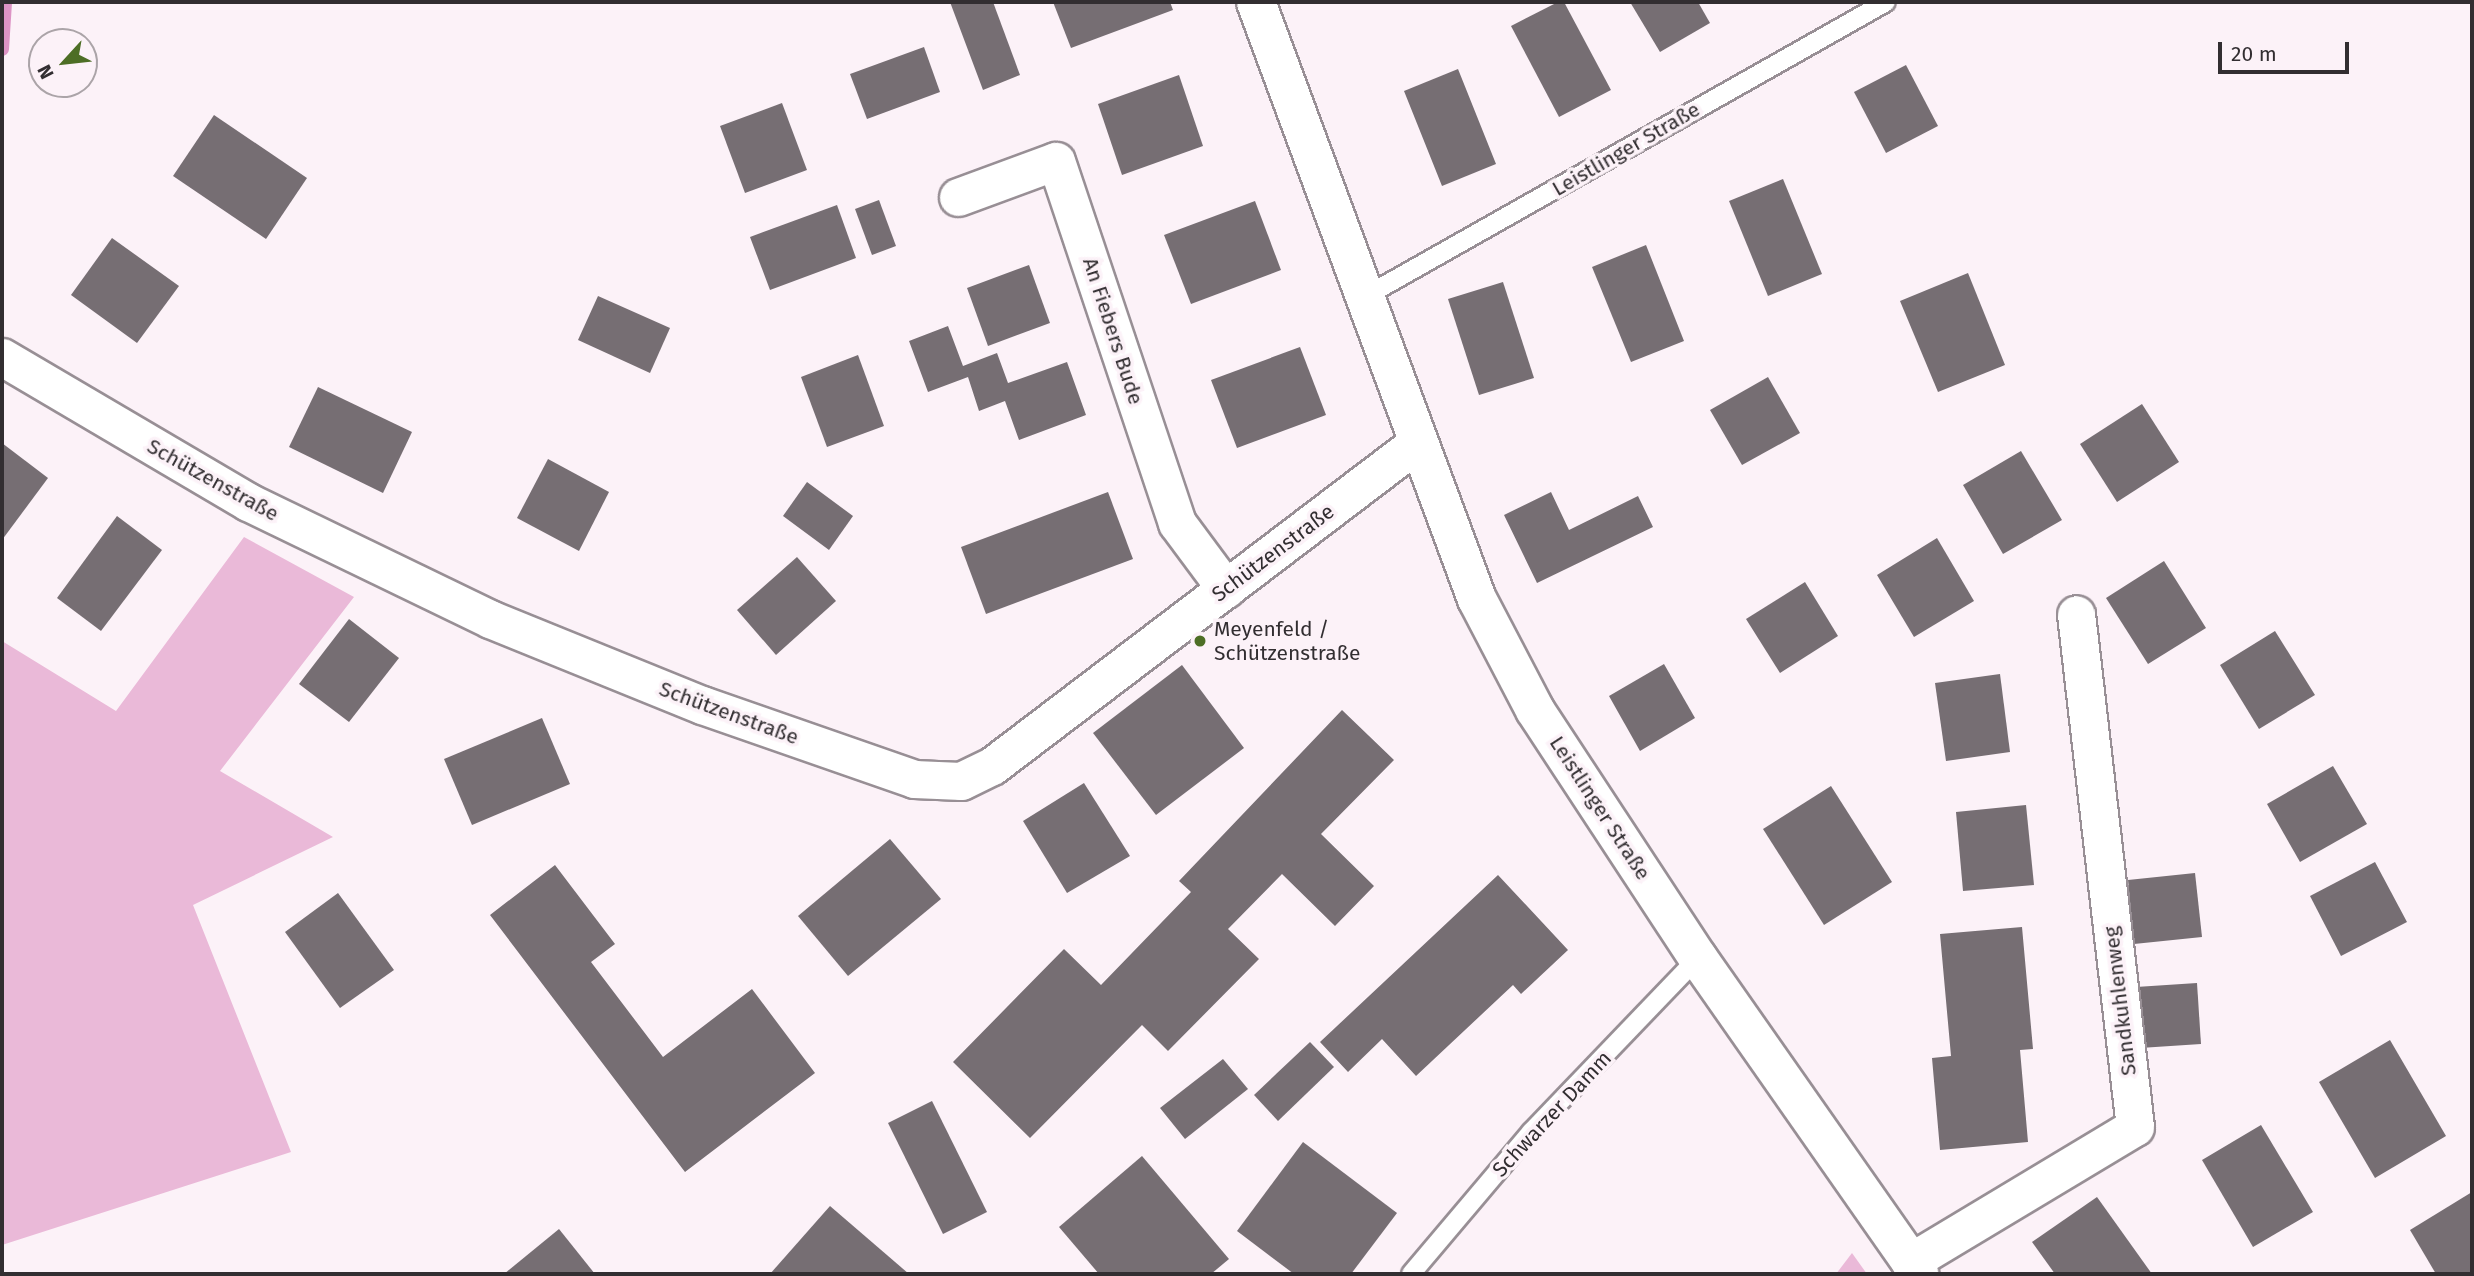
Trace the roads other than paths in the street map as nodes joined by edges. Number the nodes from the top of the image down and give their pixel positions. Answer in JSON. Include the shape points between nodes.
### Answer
{"nodes":[{"id":1,"x":1256,"y":2,"type":"edge"},
{"id":2,"x":1886,"y":2,"type":"edge"},
{"id":3,"x":958,"y":197,"type":"dead end"},
{"id":4,"x":1366,"y":296,"type":"junction"},
{"id":5,"x":2,"y":356,"type":"edge"},
{"id":6,"x":1418,"y":443,"type":"junction"},
{"id":7,"x":1226,"y":590,"type":"junction"},
{"id":8,"x":2076,"y":614,"type":"dead end"},
{"id":9,"x":1698,"y":958,"type":"junction"},
{"id":10,"x":1915,"y":1268,"type":"edge"},
{"id":11,"x":1411,"y":1274,"type":"edge"}],
"edges":[{"from":1,"to":4,"type":"street","name":"Leistlinger Straße"},
{"from":2,"to":4,"type":"lane","name":"Leistlinger Straße"},
{"from":3,"to":7,"type":"street","name":"An Fiebers Bude","via":[[1056,161],[1177,523]]},
{"from":4,"to":6,"type":"street","name":"Leistlinger Straße"},
{"from":5,"to":7,"type":"street","name":"Schützenstraße","via":[[248,502],[489,619],[702,705],[914,779],[961,781],[992,766]]},
{"from":6,"to":7,"type":"street","name":"Schützenstraße"},
{"from":6,"to":9,"type":"street","name":"Leistlinger Straße","via":[[1477,599],[1535,710]]},
{"from":8,"to":10,"type":"street","name":"Sandkuhlenweg","via":[[2135,1128]]},
{"from":9,"to":10,"type":"street","name":"Leistlinger Straße"},
{"from":9,"to":11,"type":"lane","name":"Schwarzer Damm","via":[[1531,1132]]}]}
